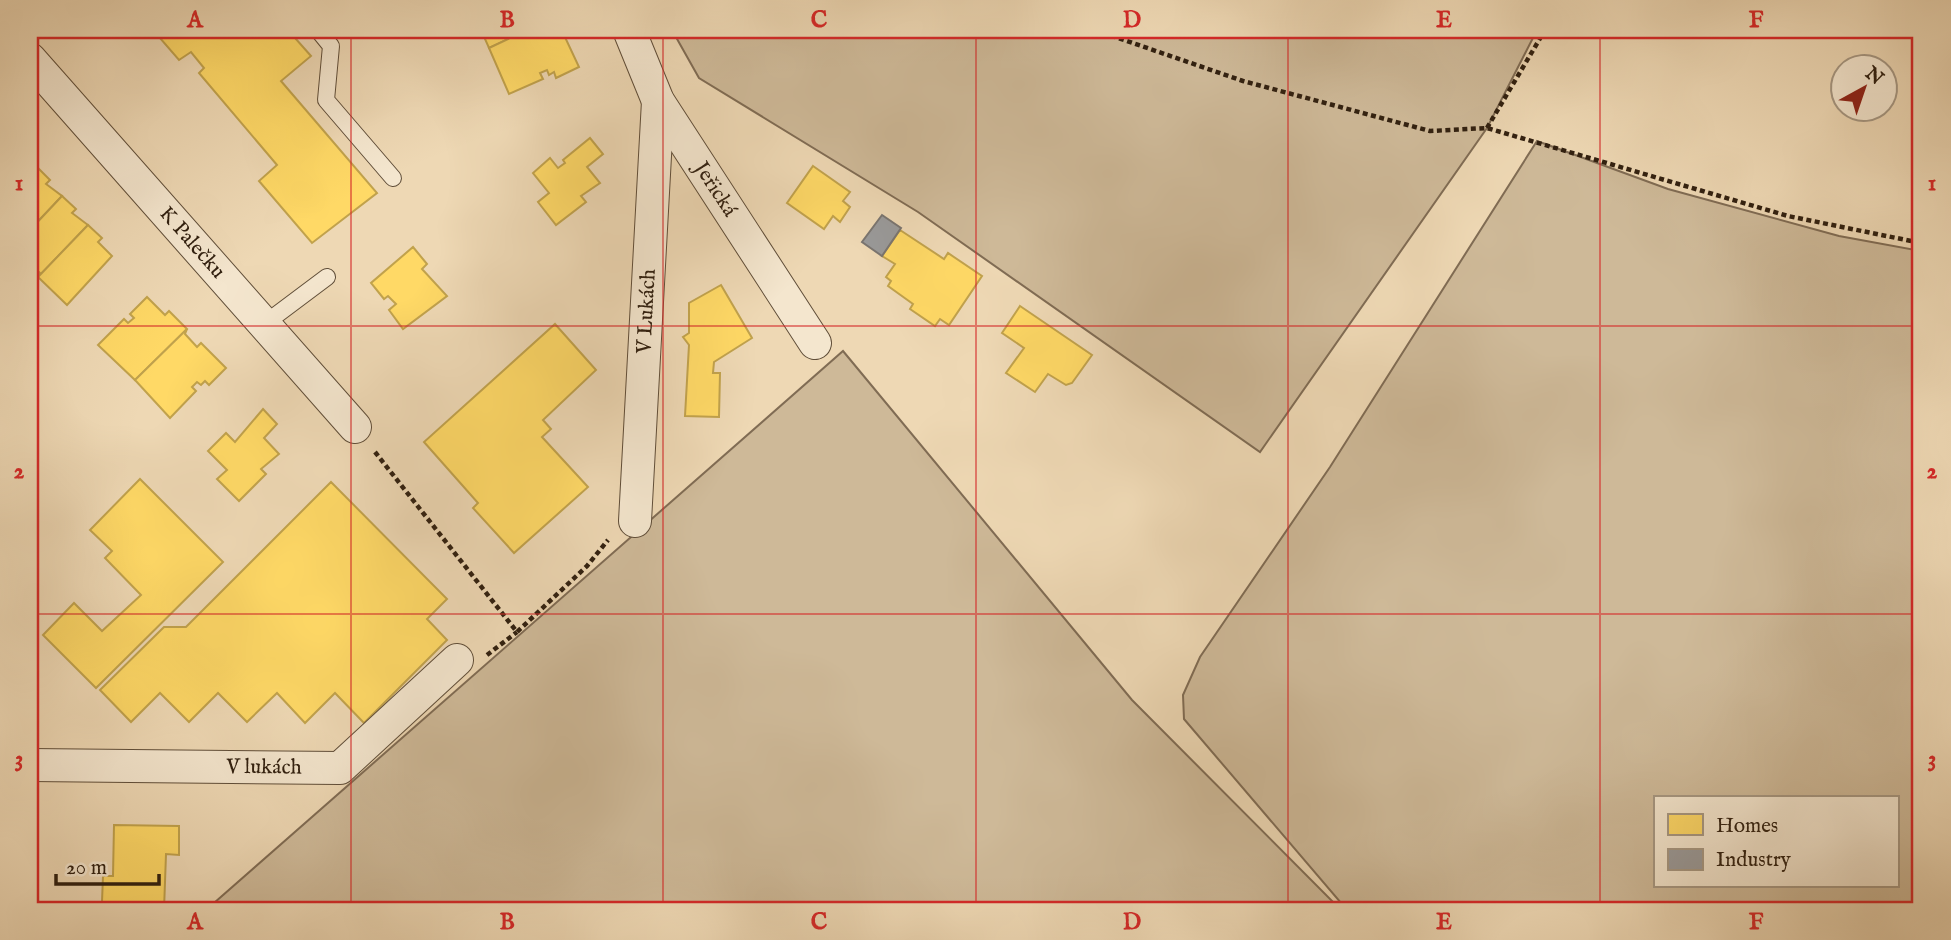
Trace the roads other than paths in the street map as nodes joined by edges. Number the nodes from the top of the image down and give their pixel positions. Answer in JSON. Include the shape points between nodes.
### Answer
{"nodes":[{"id":1,"x":318,"y":30,"type":"edge"},
{"id":2,"x":629,"y":30,"type":"edge"},
{"id":3,"x":30,"y":60,"type":"edge"},
{"id":4,"x":658,"y":101,"type":"junction"},
{"id":5,"x":393,"y":178,"type":"dead end"},
{"id":6,"x":327,"y":277,"type":"dead end"},
{"id":7,"x":263,"y":326,"type":"junction"},
{"id":8,"x":815,"y":343,"type":"dead end"},
{"id":9,"x":355,"y":427,"type":"road end"},
{"id":10,"x":635,"y":521,"type":"road end"},
{"id":11,"x":457,"y":660,"type":"dead end"},
{"id":12,"x":30,"y":765,"type":"edge"}],
"edges":[{"from":1,"to":5,"type":"lane","via":[[331,46],[326,100]]},
{"from":2,"to":4,"type":"street","name":"Jeřická"},
{"from":3,"to":7,"type":"street","name":"K Palečku"},
{"from":4,"to":8,"type":"street","name":"Jeřická"},
{"from":4,"to":10,"type":"street","name":"V Lukách"},
{"from":6,"to":7,"type":"lane"},
{"from":7,"to":9,"type":"street","name":"K Palečku"},
{"from":11,"to":12,"type":"street","name":"V lukách","via":[[340,768]]}]}
